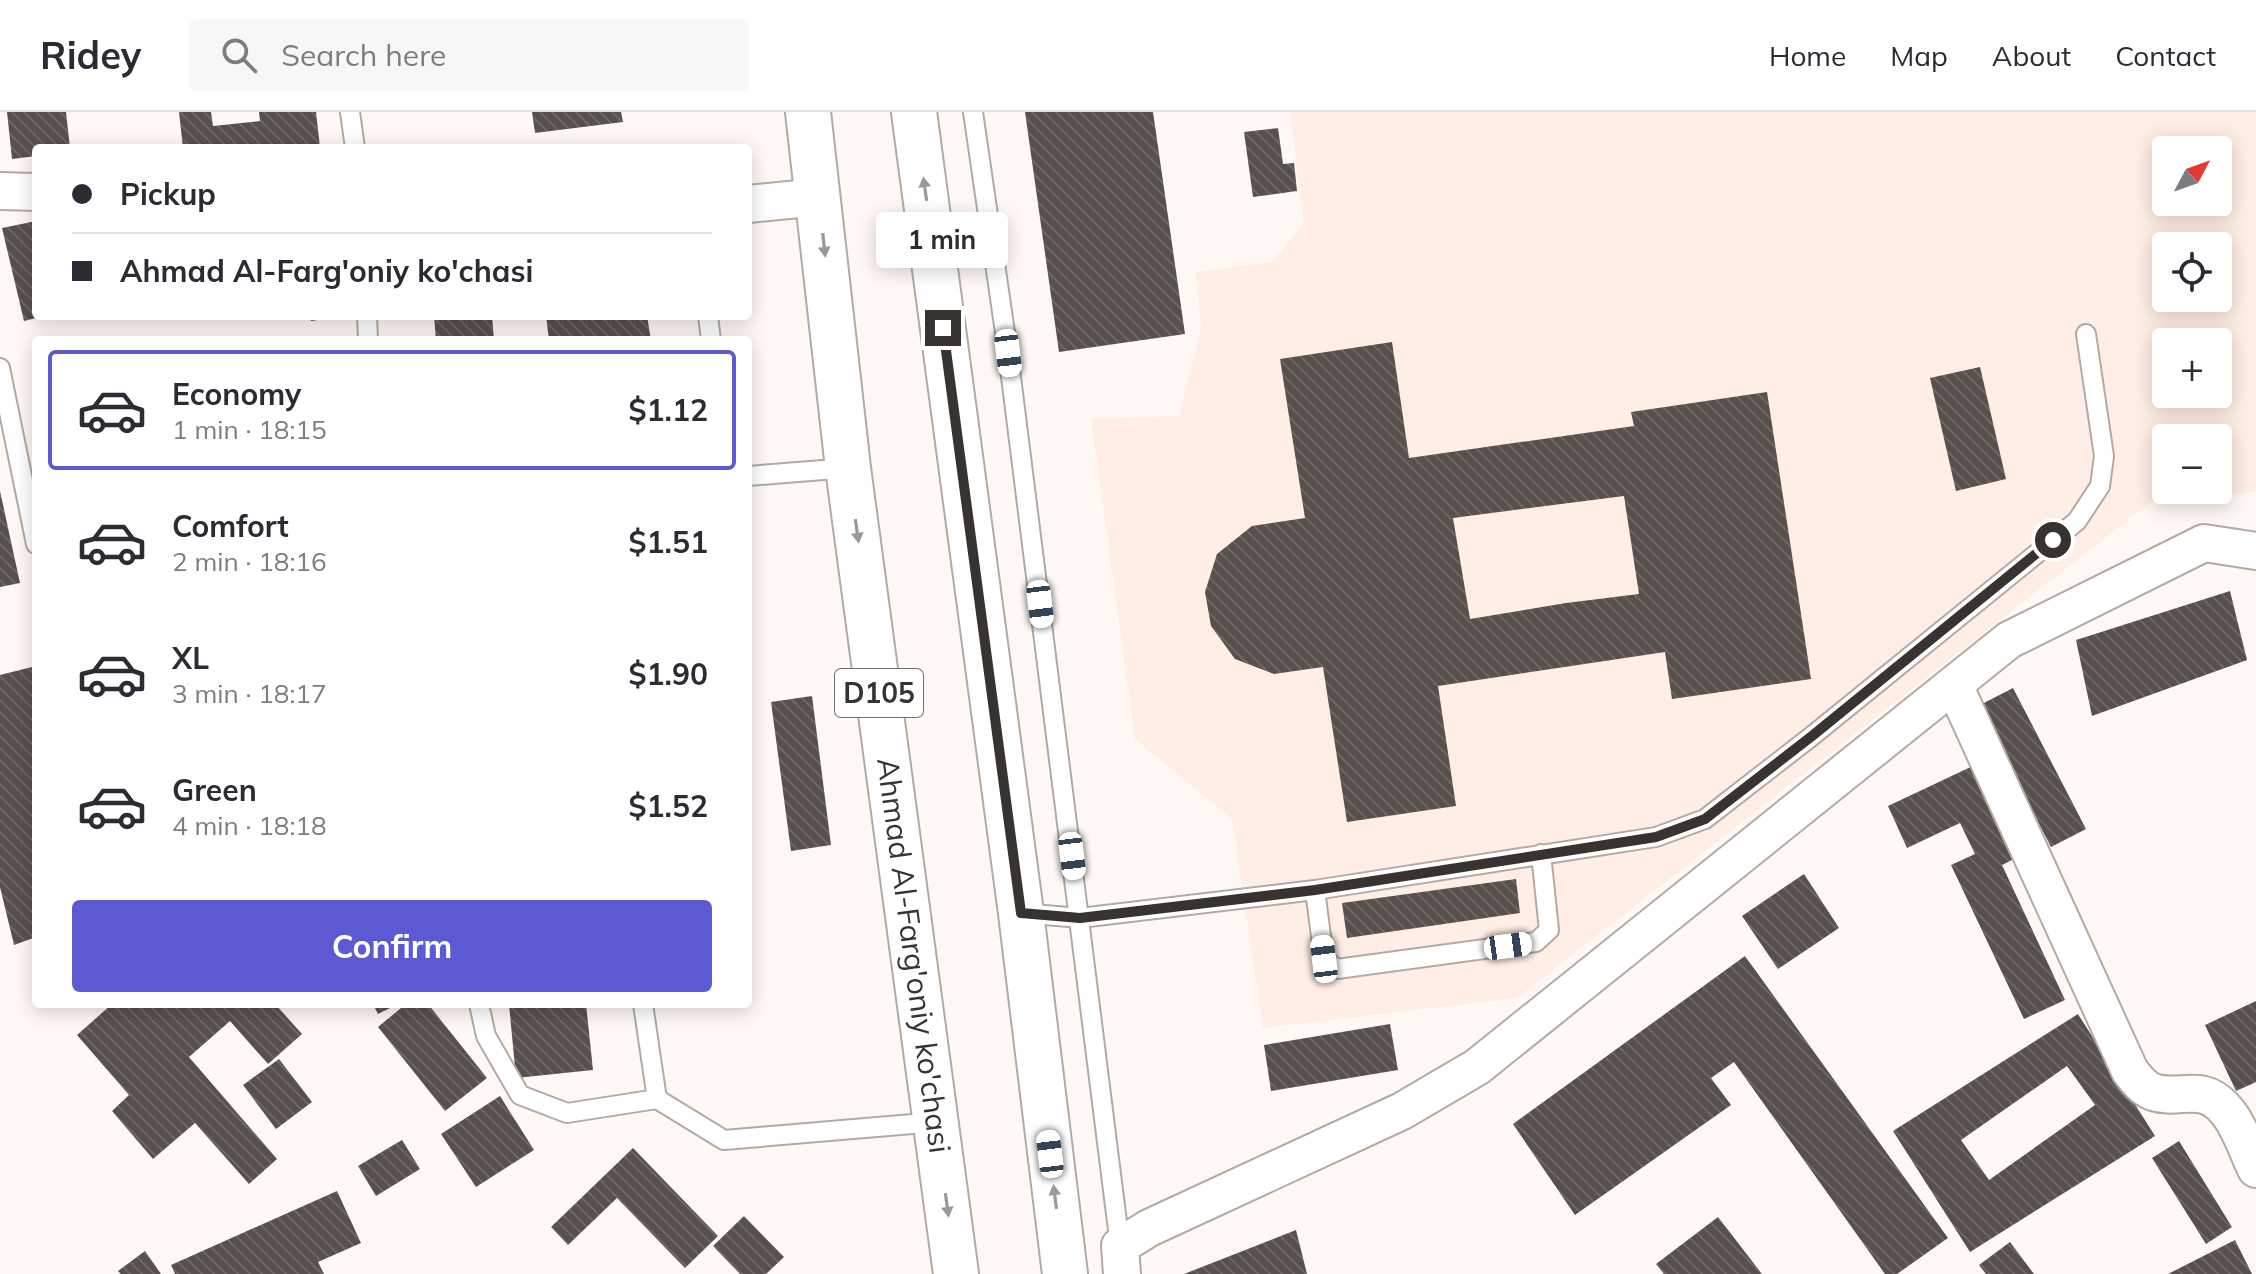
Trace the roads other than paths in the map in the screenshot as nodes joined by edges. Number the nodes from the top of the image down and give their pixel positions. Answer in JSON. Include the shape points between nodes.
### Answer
{"nodes":[{"id":1,"x":350,"y":112,"type":"edge"},
{"id":2,"x":808,"y":112,"type":"edge"},
{"id":3,"x":914,"y":112,"type":"edge"},
{"id":4,"x":973,"y":112,"type":"edge"},
{"id":5,"x":354,"y":144,"type":"edge"},
{"id":6,"x":0,"y":191,"type":"edge"},
{"id":7,"x":32,"y":192,"type":"edge"},
{"id":8,"x":819,"y":197,"type":"junction"},
{"id":9,"x":752,"y":204,"type":"edge"},
{"id":10,"x":2086,"y":334,"type":"dead end"},
{"id":11,"x":0,"y":368,"type":"edge"},
{"id":12,"x":848,"y":468,"type":"junction"},
{"id":13,"x":752,"y":476,"type":"edge"},
{"id":14,"x":32,"y":524,"type":"edge"},
{"id":15,"x":2256,"y":551,"type":"edge"},
{"id":16,"x":1954,"y":685,"type":"junction"},
{"id":17,"x":1541,"y":854,"type":"junction"},
{"id":18,"x":1315,"y":890,"type":"junction"},
{"id":19,"x":1021,"y":913,"type":"junction"},
{"id":20,"x":1080,"y":918,"type":"junction"},
{"id":21,"x":480,"y":1008,"type":"edge"},
{"id":22,"x":644,"y":1008,"type":"edge"},
{"id":23,"x":657,"y":1099,"type":"junction"},
{"id":24,"x":936,"y":1122,"type":"junction"},
{"id":25,"x":2256,"y":1169,"type":"edge"},
{"id":26,"x":1121,"y":1260,"type":"edge"},
{"id":27,"x":956,"y":1274,"type":"edge"},
{"id":28,"x":1065,"y":1274,"type":"edge"}],
"edges":[{"from":1,"to":5,"type":"lane"},
{"from":2,"to":8,"type":"highway","name":"Ahmad Al-Farg'oniy ko'chasi","number":"D105"},
{"from":19,"to":3,"type":"highway","one_way":true},
{"from":4,"to":20,"type":"lane"},
{"from":6,"to":7,"type":"street"},
{"from":8,"to":9,"type":"street"},
{"from":8,"to":12,"type":"highway","name":"Ahmad Al-Farg'oniy ko'chasi","number":"D105","one_way":true},
{"from":10,"to":17,"type":"lane","via":[[2104,456],[2100,486],[2077,521],[1705,819],[1656,837]]},
{"from":11,"to":14,"type":"lane"},
{"from":12,"to":13,"type":"lane"},
{"from":12,"to":24,"type":"highway","name":"Ahmad Al-Farg'oniy ko'chasi","number":"D105","one_way":true},
{"from":15,"to":16,"type":"street","via":[[2204,543],[2009,640]]},
{"from":16,"to":25,"type":"street","via":[[2130,1071],[2155,1092],[2212,1097],[2227,1110]]},
{"from":16,"to":26,"type":"street","via":[[1477,1067],[1402,1111],[1149,1228]]},
{"from":17,"to":18,"type":"lane"},
{"from":17,"to":18,"type":"lane","via":[[1549,930],[1536,942],[1337,969],[1324,959]]},
{"from":18,"to":20,"type":"lane"},
{"from":19,"to":20,"type":"lane"},
{"from":28,"to":19,"type":"highway","one_way":true},
{"from":20,"to":26,"type":"lane"},
{"from":21,"to":23,"type":"lane","via":[[486,1036],[520,1095],[567,1113]]},
{"from":22,"to":23,"type":"lane"},
{"from":23,"to":24,"type":"lane","via":[[724,1140]]},
{"from":24,"to":27,"type":"highway","name":"Ahmad Al-Farg'oniy ko'chasi","number":"D105","one_way":true}]}
